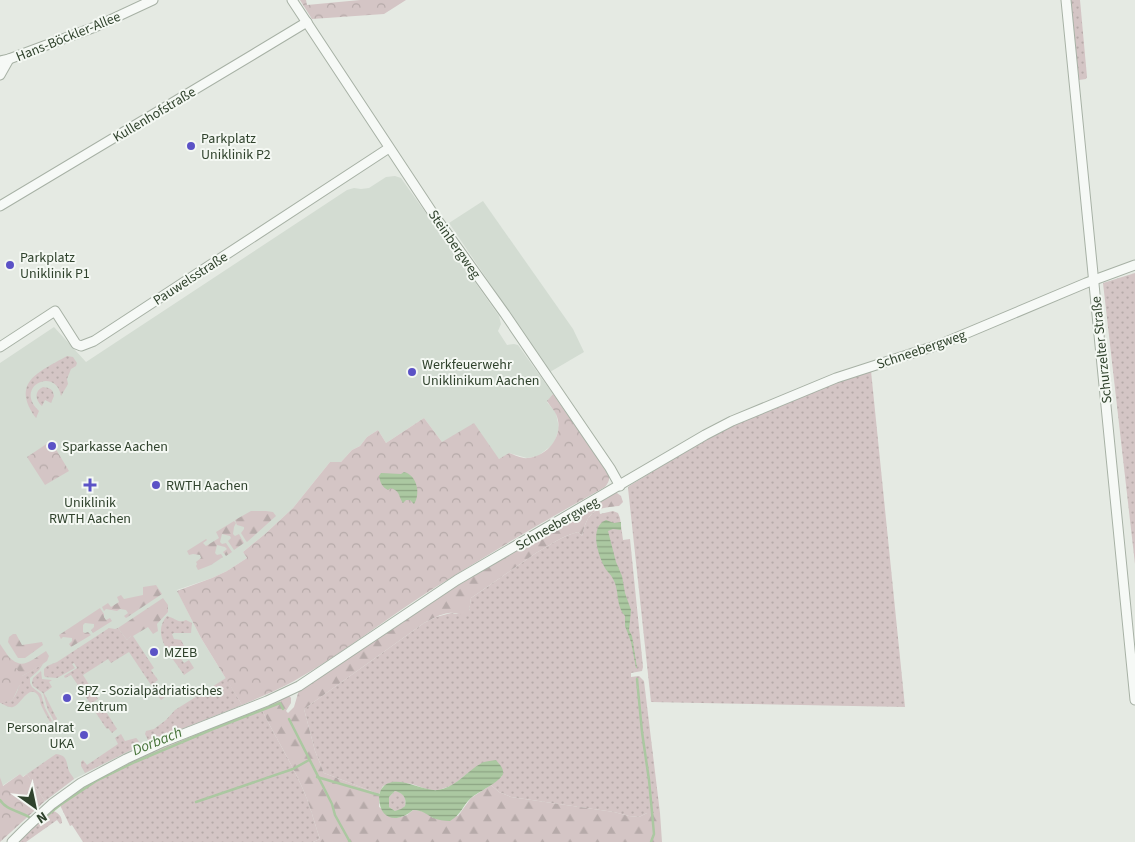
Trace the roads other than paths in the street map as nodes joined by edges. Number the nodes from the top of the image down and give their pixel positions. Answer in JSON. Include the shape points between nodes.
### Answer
{"nodes":[{"id":1,"x":153,"y":0,"type":"edge"},
{"id":2,"x":292,"y":0,"type":"edge"},
{"id":3,"x":1066,"y":0,"type":"edge"},
{"id":4,"x":307,"y":22,"type":"junction"},
{"id":5,"x":5,"y":60,"type":"edge"},
{"id":6,"x":0,"y":75,"type":"edge"},
{"id":7,"x":389,"y":148,"type":"junction"},
{"id":8,"x":0,"y":206,"type":"edge"},
{"id":9,"x":1135,"y":265,"type":"edge"},
{"id":10,"x":1093,"y":280,"type":"junction"},
{"id":11,"x":0,"y":347,"type":"edge"},
{"id":12,"x":620,"y":486,"type":"junction"},
{"id":13,"x":1135,"y":700,"type":"edge"},
{"id":14,"x":12,"y":842,"type":"edge"}],
"edges":[{"from":1,"to":5,"type":"street","name":"Hans-Böckler-Allee","via":[[95,27]]},
{"from":2,"to":4,"type":"street","name":"Steinbergweg"},
{"from":3,"to":10,"type":"street","name":"Schurzelter Straße"},
{"from":4,"to":7,"type":"street","name":"Steinbergweg"},
{"from":4,"to":8,"type":"street","name":"Kullenhofstraße"},
{"from":5,"to":6,"type":"street","name":"Hans-Böckler-Allee"},
{"from":7,"to":11,"type":"street","name":"Pauwelsstraße","via":[[94,341],[81,346],[76,344],[55,312]]},
{"from":7,"to":12,"type":"street","name":"Steinbergweg"},
{"from":9,"to":10,"type":"street","name":"Schneebergweg"},
{"from":10,"to":12,"type":"street","name":"Schneebergweg","via":[[950,341],[836,378],[732,421]]},
{"from":10,"to":13,"type":"street","name":"Schurzelter Straße"},
{"from":12,"to":14,"type":"street","name":"Schneebergweg","via":[[457,580],[299,686],[163,742],[81,783],[52,804]]}]}
